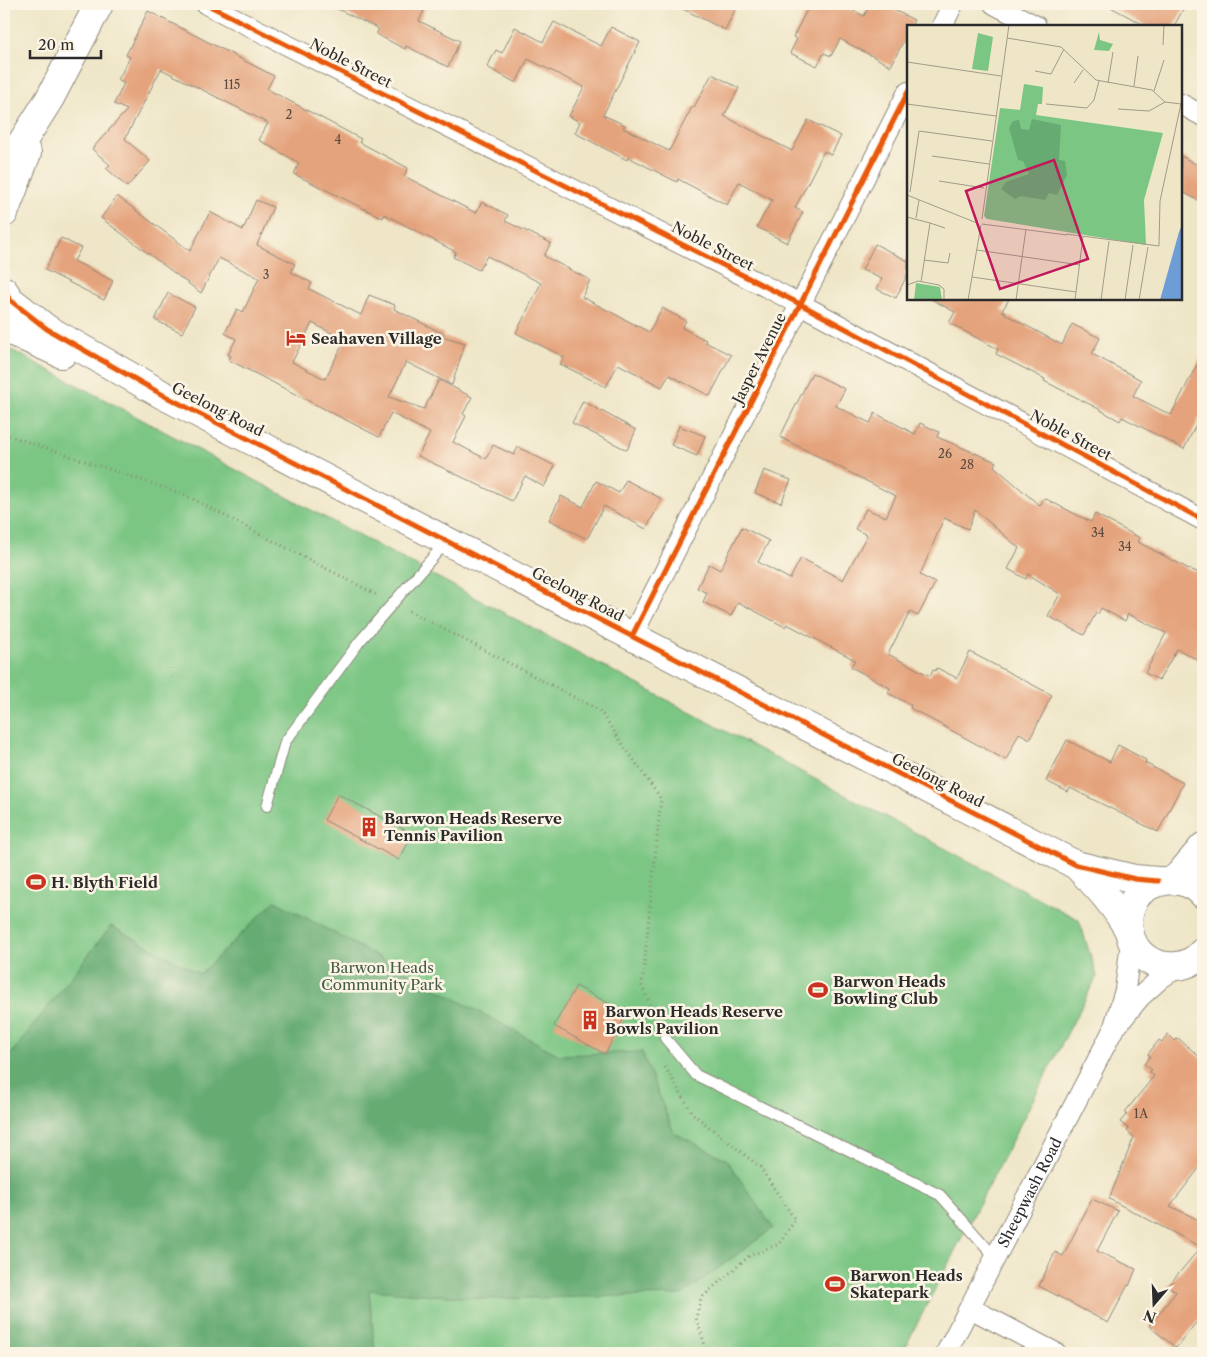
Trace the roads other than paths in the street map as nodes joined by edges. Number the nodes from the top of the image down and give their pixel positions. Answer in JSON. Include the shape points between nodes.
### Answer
{"nodes":[{"id":1,"x":99,"y":4,"type":"edge"},
{"id":2,"x":206,"y":4,"type":"edge"},
{"id":3,"x":953,"y":4,"type":"edge"},
{"id":4,"x":994,"y":4,"type":"edge"},
{"id":5,"x":942,"y":25,"type":"edge"},
{"id":6,"x":1034,"y":25,"type":"edge"},
{"id":7,"x":907,"y":94,"type":"edge"},
{"id":8,"x":50,"y":98,"type":"junction"},
{"id":9,"x":1182,"y":105,"type":"edge"},
{"id":10,"x":1203,"y":116,"type":"edge"},
{"id":11,"x":4,"y":170,"type":"edge"},
{"id":12,"x":4,"y":213,"type":"edge"},
{"id":13,"x":4,"y":291,"type":"edge"},
{"id":14,"x":800,"y":304,"type":"junction"},
{"id":15,"x":4,"y":328,"type":"edge"},
{"id":16,"x":163,"y":395,"type":"junction"},
{"id":17,"x":1203,"y":520,"type":"edge"},
{"id":18,"x":447,"y":541,"type":"junction"},
{"id":19,"x":632,"y":636,"type":"junction"},
{"id":20,"x":267,"y":806,"type":"dead end"},
{"id":21,"x":1203,"y":847,"type":"edge"},
{"id":22,"x":1076,"y":865,"type":"junction"},
{"id":23,"x":1166,"y":880,"type":"junction"},
{"id":24,"x":1203,"y":894,"type":"edge"},
{"id":25,"x":1130,"y":936,"type":"junction"},
{"id":26,"x":1195,"y":961,"type":"edge"},
{"id":27,"x":1113,"y":1030,"type":"junction"},
{"id":28,"x":665,"y":1038,"type":"road end"},
{"id":29,"x":995,"y":1257,"type":"junction"},
{"id":30,"x":970,"y":1308,"type":"junction"},
{"id":31,"x":946,"y":1353,"type":"edge"},
{"id":32,"x":1056,"y":1353,"type":"edge"}],
"edges":[{"from":1,"to":8,"type":"street"},
{"from":2,"to":14,"type":"street","name":"Noble Street"},
{"from":3,"to":5,"type":"street"},
{"from":4,"to":6,"type":"street"},
{"from":7,"to":14,"type":"street","name":"Jasper Avenue"},
{"from":8,"to":11,"type":"street"},
{"from":8,"to":12,"type":"street"},
{"from":9,"to":10,"type":"street"},
{"from":13,"to":16,"type":"street","name":"Geelong Road","via":[[10,300],[47,329]]},
{"from":14,"to":17,"type":"street","name":"Noble Street"},
{"from":14,"to":19,"type":"street","name":"Jasper Avenue"},
{"from":15,"to":16,"type":"street","name":"Geelong Road"},
{"from":16,"to":18,"type":"street","name":"Geelong Road"},
{"from":18,"to":19,"type":"street","name":"Geelong Road"},
{"from":18,"to":20,"type":"lane","via":[[360,641],[285,742]]},
{"from":19,"to":22,"type":"street","name":"Geelong Road"},
{"from":21,"to":23,"type":"street","via":[[1180,874]]},
{"from":22,"to":23,"type":"street","name":"Geelong Road","via":[[1135,879]]},
{"from":22,"to":25,"type":"street","name":"Geelong Road","via":[[1102,891]]},
{"from":23,"to":24,"type":"street","name":"Geelong Road","via":[[1188,883]]},
{"from":23,"to":25,"type":"street","via":[[1144,889],[1134,900],[1128,914]]},
{"from":25,"to":26,"type":"street","name":"Geelong Road","via":[[1140,954],[1152,963],[1167,967]]},
{"from":25,"to":27,"type":"street","name":"Sheepwash Road","via":[[1125,990]]},
{"from":26,"to":27,"type":"street","name":"Sheepwash Road","via":[[1162,978],[1140,997]]},
{"from":27,"to":29,"type":"street","name":"Sheepwash Road"},
{"from":28,"to":29,"type":"lane","via":[[696,1076],[940,1195]]},
{"from":29,"to":30,"type":"street","name":"Sheepwash Road"},
{"from":30,"to":31,"type":"street","name":"Sheepwash Road"},
{"from":30,"to":32,"type":"street"}]}
